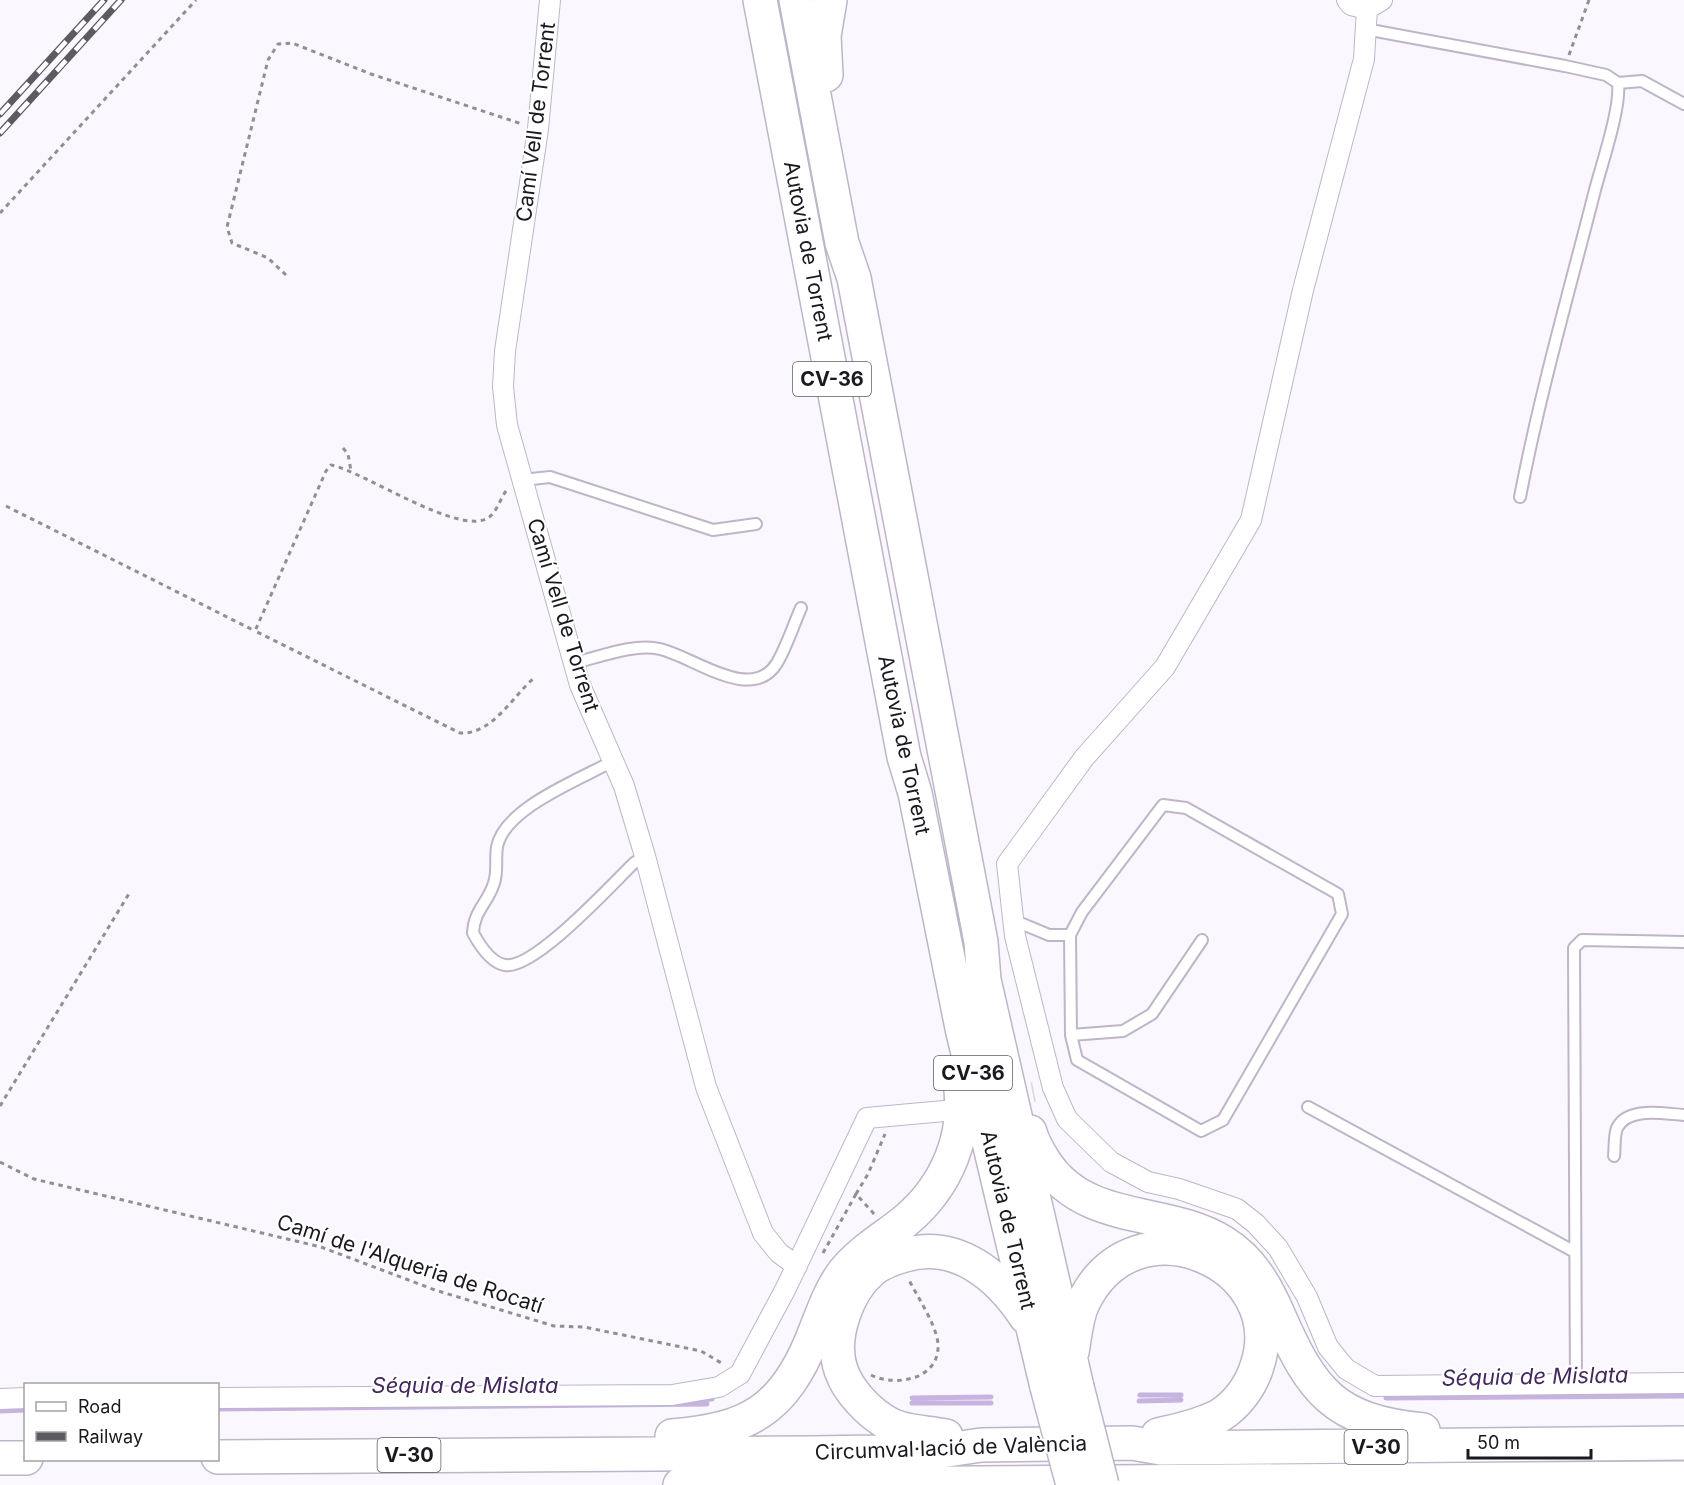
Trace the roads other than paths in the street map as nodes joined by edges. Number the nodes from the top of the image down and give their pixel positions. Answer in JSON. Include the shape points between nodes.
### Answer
{"nodes":[{"id":1,"x":550,"y":0,"type":"edge"},
{"id":2,"x":760,"y":0,"type":"edge"},
{"id":3,"x":796,"y":0,"type":"edge"},
{"id":4,"x":830,"y":0,"type":"edge"},
{"id":5,"x":1347,"y":0,"type":"edge"},
{"id":6,"x":1375,"y":4,"type":"edge"},
{"id":7,"x":1365,"y":29,"type":"junction"},
{"id":8,"x":1618,"y":82,"type":"junction"},
{"id":9,"x":1684,"y":104,"type":"edge"},
{"id":10,"x":854,"y":278,"type":"junction"},
{"id":11,"x":522,"y":480,"type":"junction"},
{"id":12,"x":1520,"y":497,"type":"dead end"},
{"id":13,"x":756,"y":524,"type":"dead end"},
{"id":14,"x":801,"y":608,"type":"dead end"},
{"id":15,"x":574,"y":663,"type":"junction"},
{"id":16,"x":904,"y":757,"type":"junction"},
{"id":17,"x":613,"y":761,"type":"junction"},
{"id":18,"x":645,"y":856,"type":"junction"},
{"id":19,"x":1013,"y":920,"type":"junction"},
{"id":20,"x":1070,"y":935,"type":"junction"},
{"id":21,"x":1202,"y":940,"type":"dead end"},
{"id":22,"x":981,"y":942,"type":"junction"},
{"id":23,"x":1684,"y":942,"type":"edge"},
{"id":24,"x":1071,"y":1035,"type":"junction"},
{"id":25,"x":1308,"y":1107,"type":"dead end"},
{"id":26,"x":944,"y":1111,"type":"dead end"},
{"id":27,"x":1684,"y":1115,"type":"edge"},
{"id":28,"x":1614,"y":1156,"type":"dead end"},
{"id":29,"x":1575,"y":1252,"type":"junction"},
{"id":30,"x":797,"y":1266,"type":"junction"},
{"id":31,"x":1033,"y":1329,"type":"junction"},
{"id":32,"x":1065,"y":1379,"type":"junction"},
{"id":33,"x":1684,"y":1383,"type":"edge"},
{"id":34,"x":1576,"y":1385,"type":"junction"},
{"id":35,"x":0,"y":1398,"type":"edge"},
{"id":36,"x":24,"y":1398,"type":"edge"},
{"id":37,"x":219,"y":1398,"type":"edge"},
{"id":38,"x":1132,"y":1443,"type":"junction"},
{"id":39,"x":1684,"y":1443,"type":"edge"},
{"id":40,"x":1487,"y":1444,"type":"junction"},
{"id":41,"x":981,"y":1445,"type":"junction"},
{"id":42,"x":600,"y":1454,"type":"junction"},
{"id":43,"x":219,"y":1457,"type":"edge"},
{"id":44,"x":0,"y":1458,"type":"edge"},
{"id":45,"x":24,"y":1458,"type":"edge"},
{"id":46,"x":1684,"y":1478,"type":"edge"},
{"id":47,"x":680,"y":1485,"type":"edge"},
{"id":48,"x":1073,"y":1485,"type":"edge"},
{"id":49,"x":1102,"y":1485,"type":"edge"}],
"edges":[{"from":1,"to":11,"type":"street","name":"Camí Vell de Torrent","via":[[538,129],[505,351],[507,425]]},
{"from":2,"to":16,"type":"highway","name":"Autovia de Torrent","number":"CV-36"},
{"from":3,"to":10,"type":"highway","name":"Autovia de Torrent","number":"CV-36","via":[[842,243]]},
{"from":4,"to":10,"type":"highway","via":[[826,71],[856,238]]},
{"from":5,"to":6,"type":"street","via":[[1359,8]]},
{"from":6,"to":7,"type":"street"},
{"from":7,"to":8,"type":"lane","via":[[1565,66],[1606,75]]},
{"from":7,"to":19,"type":"street","via":[[1364,59],[1303,290],[1251,520],[1165,667],[1084,758],[1006,864]]},
{"from":8,"to":9,"type":"lane","via":[[1642,81]]},
{"from":8,"to":12,"type":"lane","via":[[1607,142],[1541,390]]},
{"from":10,"to":22,"type":"highway","name":"Autovia de Torrent","number":"CV-36"},
{"from":11,"to":13,"type":"lane","via":[[550,477],[713,530]]},
{"from":11,"to":15,"type":"street","name":"Camí Vell de Torrent"},
{"from":14,"to":15,"type":"lane","via":[[776,663],[767,675],[754,681],[739,680],[660,649],[646,648]]},
{"from":15,"to":17,"type":"street","name":"Camí Vell de Torrent"},
{"from":16,"to":31,"type":"highway","name":"Autovia de Torrent","number":"CV-36","via":[[915,793],[962,1028]]},
{"from":16,"to":42,"type":"highway","via":[[902,799],[962,1092],[956,1147],[944,1177],[926,1202],[844,1272],[827,1302],[802,1364],[784,1391],[760,1413],[731,1427],[637,1439]]},
{"from":17,"to":18,"type":"street","name":"Camí Vell de Torrent"},
{"from":17,"to":18,"type":"lane","via":[[522,811],[505,828],[497,846],[493,887],[474,919],[473,933],[492,958],[504,965],[519,963],[548,946],[633,863]]},
{"from":18,"to":30,"type":"street","name":"Camí Vell de Torrent","via":[[706,1087],[763,1233],[779,1253]]},
{"from":19,"to":20,"type":"lane","via":[[1049,935]]},
{"from":19,"to":34,"type":"street","via":[[1043,1090],[1111,1162],[1148,1182],[1237,1209],[1256,1224],[1278,1248],[1328,1347],[1346,1369],[1375,1386]]},
{"from":20,"to":24,"type":"lane"},
{"from":20,"to":24,"type":"lane","via":[[1163,805],[1186,808],[1338,894],[1342,915],[1223,1120],[1201,1131],[1077,1060]]},
{"from":21,"to":24,"type":"lane","via":[[1152,1014],[1123,1031]]},
{"from":22,"to":32,"type":"highway","name":"Autovia de Torrent","number":"CV-36","via":[[984,980]]},
{"from":22,"to":40,"type":"highway","via":[[997,977],[1032,1143],[1056,1178],[1094,1204],[1197,1231],[1223,1243],[1245,1260],[1267,1288],[1298,1360],[1313,1383],[1337,1405],[1390,1427],[1445,1433]]},
{"from":23,"to":29,"type":"lane","via":[[1582,940],[1574,948]]},
{"from":25,"to":29,"type":"lane"},
{"from":26,"to":30,"type":"street","via":[[867,1118]]},
{"from":27,"to":28,"type":"lane","via":[[1635,1114],[1623,1120],[1616,1129]]},
{"from":29,"to":34,"type":"lane"},
{"from":30,"to":37,"type":"street","via":[[741,1374],[719,1387],[672,1395]]},
{"from":31,"to":32,"type":"highway","name":"Autovia de Torrent","number":"CV-36"},
{"from":31,"to":41,"type":"highway","via":[[996,1280],[974,1263],[938,1251],[890,1259],[872,1270],[846,1306],[838,1348],[840,1369],[852,1391],[870,1410],[890,1424]]},
{"from":32,"to":38,"type":"highway","via":[[1082,1304],[1112,1265],[1157,1247],[1183,1248],[1226,1268],[1256,1309],[1261,1332],[1254,1378],[1242,1396],[1220,1415],[1194,1427]]},
{"from":32,"to":48,"type":"highway","name":"Autovia de Torrent","number":"CV-36","bridge":true},
{"from":32,"to":49,"type":"highway","name":"Autovia de Torrent","number":"CV-36","bridge":true},
{"from":33,"to":34,"type":"street"},
{"from":35,"to":36,"type":"street"},
{"from":38,"to":40,"type":"highway","name":"Circumval·lació de València","number":"V-30","via":[[1161,1448]]},
{"from":38,"to":41,"type":"highway","name":"Circumval·lació de València","number":"V-30"},
{"from":39,"to":40,"type":"highway","name":"Circumval·lació de València","number":"V-30"},
{"from":41,"to":42,"type":"highway","name":"Circumval·lació de València","number":"V-30","via":[[941,1450]]},
{"from":42,"to":43,"type":"highway","name":"Circumval·lació de València","number":"V-30"},
{"from":44,"to":45,"type":"highway"},
{"from":46,"to":47,"type":"highway","name":"Circumval·lació de València","number":"V-30"}]}
